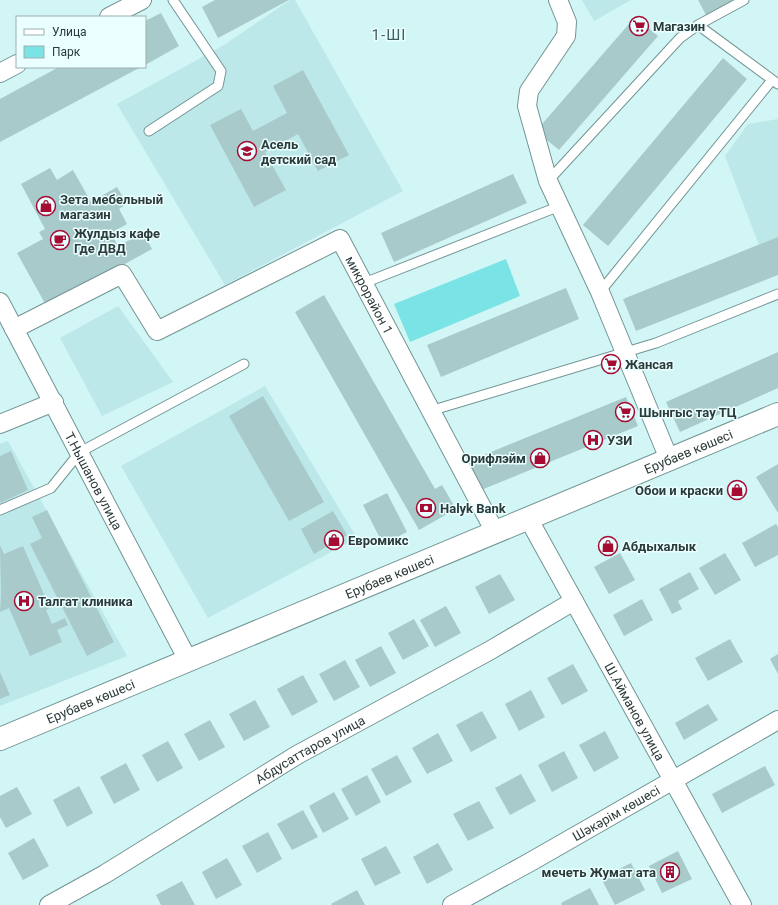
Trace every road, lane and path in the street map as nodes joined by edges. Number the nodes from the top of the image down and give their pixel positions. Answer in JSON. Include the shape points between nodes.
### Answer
{"nodes":[{"id":1,"x":142,"y":0,"type":"edge"},
{"id":2,"x":173,"y":0,"type":"edge"},
{"id":3,"x":558,"y":0,"type":"edge"},
{"id":4,"x":744,"y":0,"type":"edge"},
{"id":5,"x":111,"y":16,"type":"edge"},
{"id":6,"x":698,"y":25,"type":"junction"},
{"id":7,"x":16,"y":65,"type":"edge"},
{"id":8,"x":0,"y":73,"type":"edge"},
{"id":9,"x":776,"y":81,"type":"edge"},
{"id":10,"x":149,"y":131,"type":"dead end"},
{"id":11,"x":548,"y":181,"type":"junction"},
{"id":12,"x":560,"y":206,"type":"junction"},
{"id":13,"x":364,"y":284,"type":"junction"},
{"id":14,"x":600,"y":292,"type":"junction"},
{"id":15,"x":778,"y":294,"type":"edge"},
{"id":16,"x":0,"y":302,"type":"edge"},
{"id":17,"x":14,"y":329,"type":"junction"},
{"id":18,"x":624,"y":352,"type":"junction"},
{"id":19,"x":244,"y":364,"type":"dead end"},
{"id":20,"x":54,"y":402,"type":"junction"},
{"id":21,"x":430,"y":411,"type":"junction"},
{"id":22,"x":778,"y":414,"type":"edge"},
{"id":23,"x":0,"y":424,"type":"edge"},
{"id":24,"x":80,"y":452,"type":"junction"},
{"id":25,"x":669,"y":459,"type":"junction"},
{"id":26,"x":0,"y":510,"type":"edge"},
{"id":27,"x":528,"y":518,"type":"junction"},
{"id":28,"x":495,"y":532,"type":"junction"},
{"id":29,"x":574,"y":601,"type":"junction"},
{"id":30,"x":188,"y":660,"type":"junction"},
{"id":31,"x":778,"y":720,"type":"edge"},
{"id":32,"x":0,"y":739,"type":"edge"},
{"id":33,"x":673,"y":780,"type":"junction"},
{"id":34,"x":50,"y":905,"type":"edge"},
{"id":35,"x":452,"y":905,"type":"edge"},
{"id":36,"x":742,"y":905,"type":"edge"}],
"edges":[{"from":1,"to":5,"type":"street"},
{"from":2,"to":10,"type":"lane","via":[[221,70],[218,86]]},
{"from":3,"to":11,"type":"street","via":[[567,22],[566,36],[528,91],[526,106]]},
{"from":4,"to":6,"type":"lane"},
{"from":6,"to":9,"type":"lane"},
{"from":6,"to":11,"type":"lane","via":[[680,38]]},
{"from":7,"to":8,"type":"street"},
{"from":9,"to":14,"type":"lane"},
{"from":11,"to":12,"type":"street"},
{"from":12,"to":13,"type":"lane"},
{"from":12,"to":14,"type":"street"},
{"from":13,"to":17,"type":"street","name":"микрорайон 1","via":[[340,239],[157,331],[122,274]]},
{"from":13,"to":21,"type":"street","name":"микрорайон 1"},
{"from":14,"to":18,"type":"street"},
{"from":15,"to":18,"type":"lane","via":[[656,343]]},
{"from":16,"to":17,"type":"street","name":"Т.Нышанов улица"},
{"from":17,"to":20,"type":"street","name":"Т.Нышанов улица"},
{"from":18,"to":21,"type":"lane"},
{"from":18,"to":25,"type":"street"},
{"from":19,"to":24,"type":"lane"},
{"from":20,"to":23,"type":"street"},
{"from":20,"to":24,"type":"street","name":"Т.Нышанов улица"},
{"from":21,"to":28,"type":"street","name":"микрорайон 1"},
{"from":22,"to":25,"type":"main road","name":"Ерубаев көшесі"},
{"from":24,"to":26,"type":"lane","via":[[51,488]]},
{"from":24,"to":30,"type":"street","name":"Т.Нышанов улица"},
{"from":25,"to":27,"type":"main road","name":"Ерубаев көшесі"},
{"from":27,"to":28,"type":"main road","name":"Ерубаев көшесі"},
{"from":27,"to":29,"type":"street","name":"Ш.Айманов улица"},
{"from":28,"to":30,"type":"main road","name":"Ерубаев көшесі"},
{"from":29,"to":33,"type":"street","name":"Ш.Айманов улица"},
{"from":29,"to":34,"type":"street","name":"Абдусаттаров улица","via":[[489,651],[297,755],[105,874]]},
{"from":30,"to":32,"type":"main road","name":"Ерубаев көшесі"},
{"from":31,"to":33,"type":"street","name":"Шәкәрім көшесі"},
{"from":33,"to":35,"type":"street","name":"Шәкәрім көшесі"},
{"from":33,"to":36,"type":"street","name":"Ш.Айманов улица"}]}
